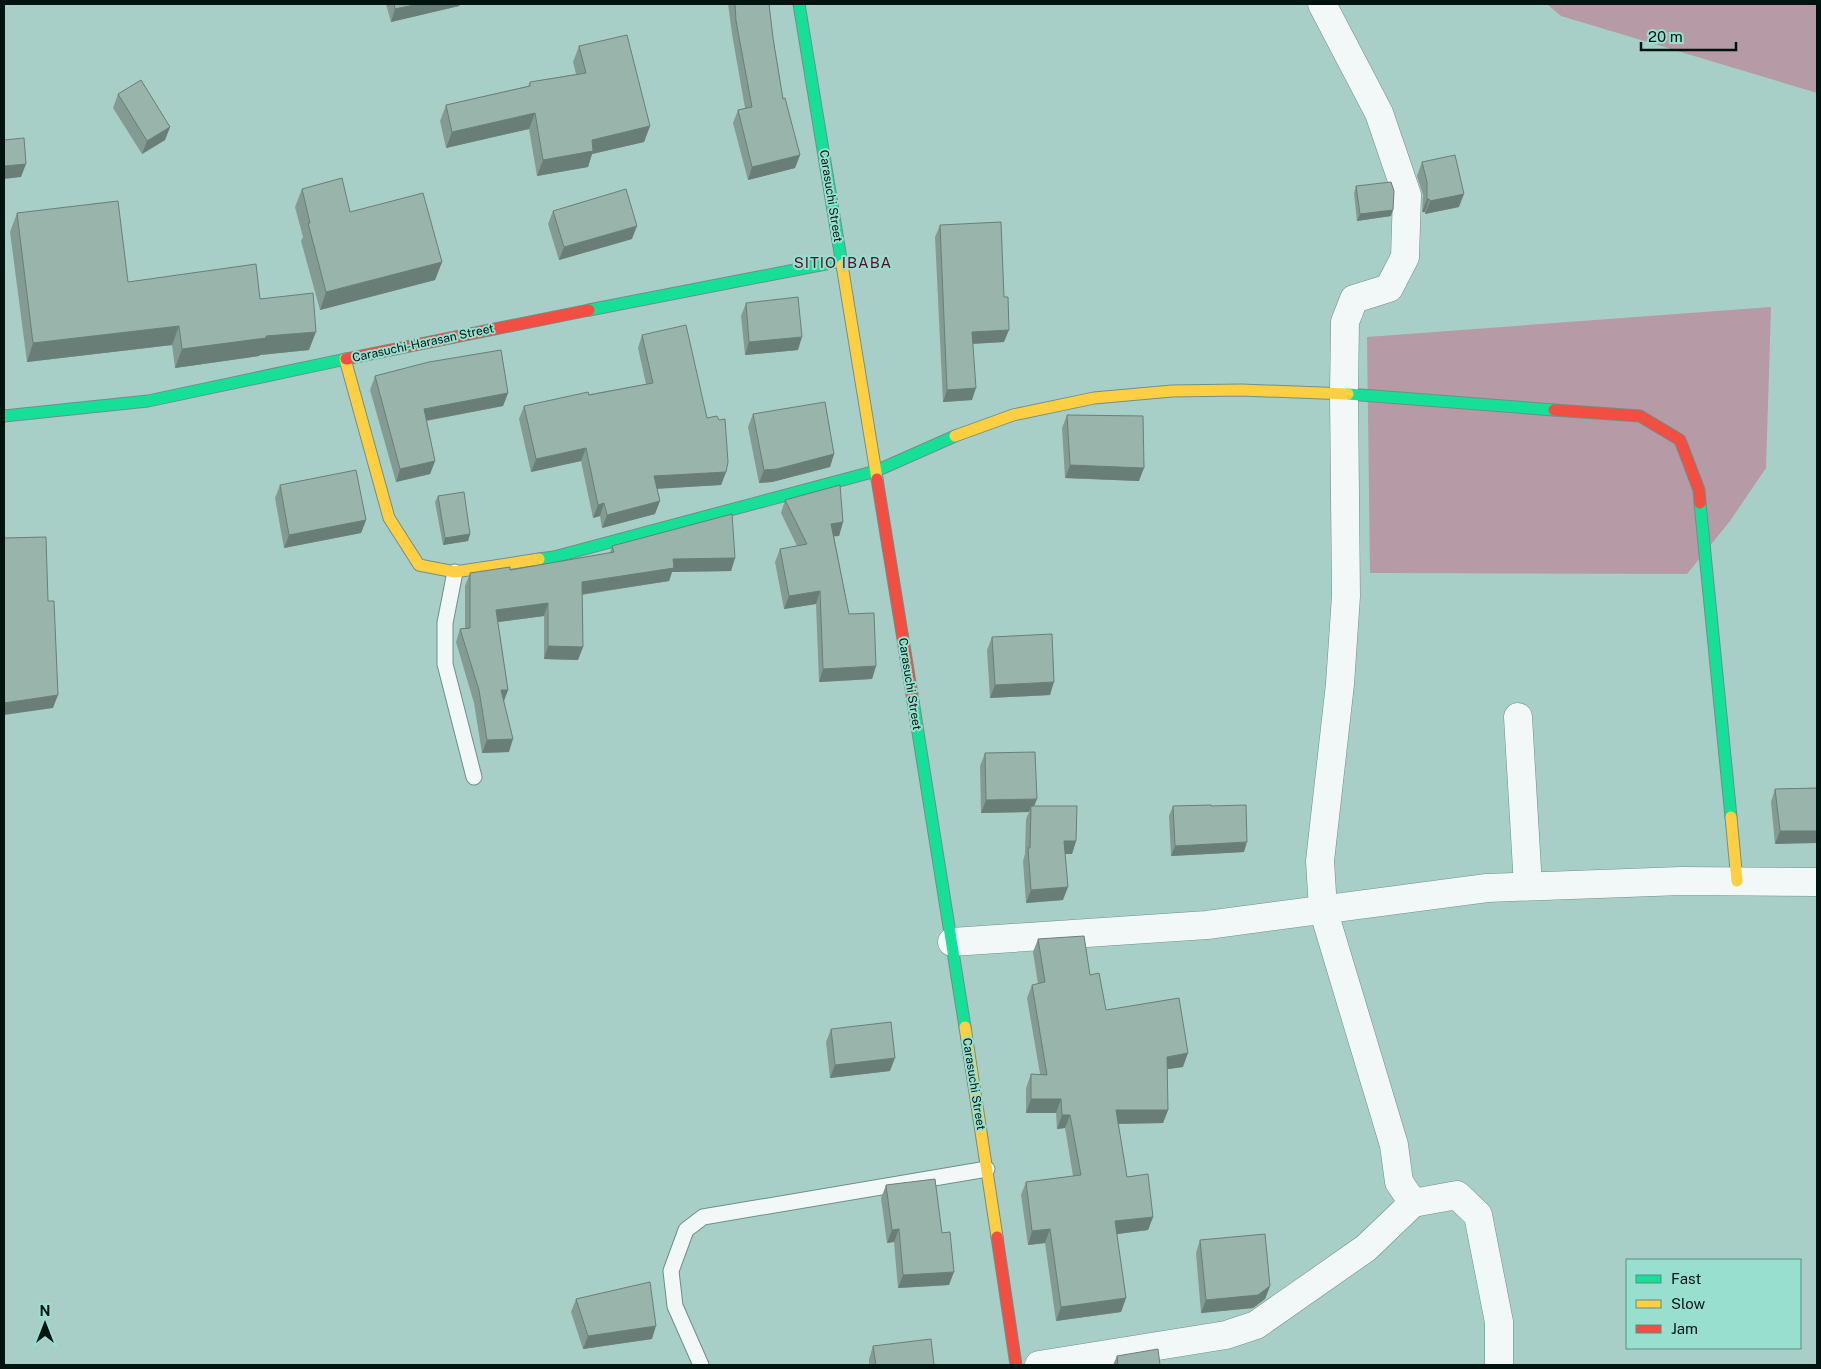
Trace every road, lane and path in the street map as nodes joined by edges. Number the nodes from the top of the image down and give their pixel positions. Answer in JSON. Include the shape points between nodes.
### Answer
{"nodes":[{"id":1,"x":799,"y":4,"type":"edge"},
{"id":2,"x":1322,"y":4,"type":"edge"},
{"id":3,"x":841,"y":261,"type":"junction"},
{"id":4,"x":345,"y":359,"type":"junction"},
{"id":5,"x":1344,"y":394,"type":"junction"},
{"id":6,"x":4,"y":416,"type":"edge"},
{"id":7,"x":876,"y":471,"type":"junction"},
{"id":8,"x":455,"y":572,"type":"junction"},
{"id":9,"x":1518,"y":717,"type":"dead end"},
{"id":10,"x":474,"y":777,"type":"dead end"},
{"id":11,"x":1737,"y":881,"type":"junction"},
{"id":12,"x":1817,"y":882,"type":"edge"},
{"id":13,"x":1528,"y":886,"type":"junction"},
{"id":14,"x":1323,"y":909,"type":"junction"},
{"id":15,"x":952,"y":942,"type":"junction"},
{"id":16,"x":987,"y":1169,"type":"junction"},
{"id":17,"x":1413,"y":1203,"type":"junction"},
{"id":18,"x":702,"y":1365,"type":"edge"},
{"id":19,"x":1016,"y":1365,"type":"edge"},
{"id":20,"x":1039,"y":1365,"type":"edge"},
{"id":21,"x":1499,"y":1365,"type":"edge"}],
"edges":[{"from":1,"to":3,"type":"street","name":"Carasuchi Street"},
{"from":2,"to":5,"type":"street","via":[[1379,113],[1407,195],[1404,257],[1389,288],[1354,299],[1345,322]]},
{"from":3,"to":4,"type":"street","name":"Carasuchi-Harasan Street"},
{"from":3,"to":7,"type":"street","name":"Carasuchi Street"},
{"from":4,"to":6,"type":"street","name":"Carasuchi-Harasan Street","via":[[148,401]]},
{"from":4,"to":8,"type":"street","via":[[389,518],[419,564]]},
{"from":5,"to":7,"type":"street","via":[[1172,390],[1094,398],[1013,415],[935,444]]},
{"from":5,"to":11,"type":"street","via":[[1640,416],[1680,440],[1699,490]]},
{"from":5,"to":14,"type":"street","via":[[1346,596],[1340,684],[1320,861]]},
{"from":7,"to":8,"type":"street","via":[[554,557]]},
{"from":7,"to":15,"type":"street","name":"Carasuchi Street"},
{"from":8,"to":10,"type":"lane","via":[[445,623],[445,664]]},
{"from":9,"to":13,"type":"street"},
{"from":11,"to":12,"type":"street"},
{"from":11,"to":13,"type":"street"},
{"from":13,"to":14,"type":"street","via":[[1487,888]]},
{"from":14,"to":15,"type":"street","via":[[1207,924]]},
{"from":14,"to":17,"type":"street","via":[[1394,1145],[1399,1182]]},
{"from":15,"to":16,"type":"street","name":"Carasuchi Street"},
{"from":16,"to":18,"type":"lane","via":[[704,1217],[686,1230],[670,1271],[675,1306]]},
{"from":16,"to":19,"type":"street","name":"Carasuchi Street"},
{"from":17,"to":20,"type":"street","via":[[1366,1248],[1256,1325],[1226,1335]]},
{"from":17,"to":21,"type":"street","via":[[1457,1195],[1478,1216],[1499,1322]]}]}
